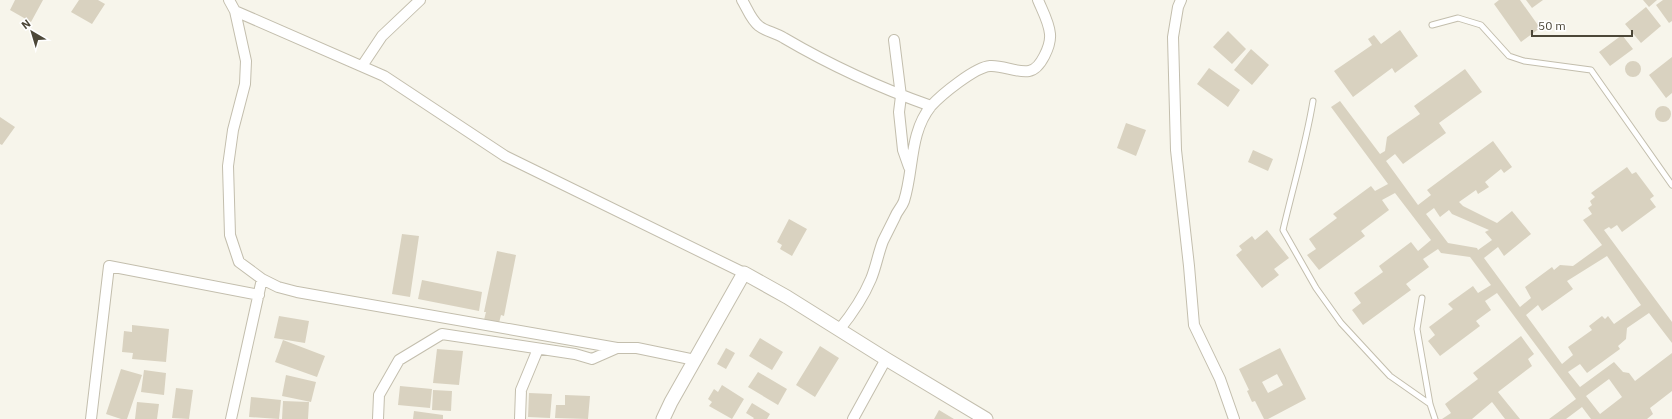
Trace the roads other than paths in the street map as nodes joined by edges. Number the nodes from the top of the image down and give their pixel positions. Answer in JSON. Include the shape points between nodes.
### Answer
{"nodes":[{"id":1,"x":229,"y":0,"type":"edge"},
{"id":2,"x":420,"y":0,"type":"edge"},
{"id":3,"x":742,"y":0,"type":"edge"},
{"id":4,"x":1038,"y":0,"type":"edge"},
{"id":5,"x":1181,"y":0,"type":"edge"},
{"id":6,"x":235,"y":11,"type":"junction"},
{"id":7,"x":1432,"y":25,"type":"dead end"},
{"id":8,"x":894,"y":40,"type":"dead end"},
{"id":9,"x":362,"y":66,"type":"junction"},
{"id":10,"x":901,"y":96,"type":"junction"},
{"id":11,"x":1313,"y":101,"type":"dead end"},
{"id":12,"x":931,"y":106,"type":"junction"},
{"id":13,"x":910,"y":170,"type":"junction"},
{"id":14,"x":1672,"y":185,"type":"edge"},
{"id":15,"x":744,"y":273,"type":"junction"},
{"id":16,"x":262,"y":279,"type":"junction"},
{"id":17,"x":259,"y":295,"type":"junction"},
{"id":18,"x":1422,"y":298,"type":"dead end"},
{"id":19,"x":839,"y":330,"type":"junction"},
{"id":20,"x":617,"y":348,"type":"junction"},
{"id":21,"x":538,"y":349,"type":"junction"},
{"id":22,"x":886,"y":359,"type":"junction"},
{"id":23,"x":695,"y":360,"type":"junction"},
{"id":24,"x":1430,"y":404,"type":"junction"},
{"id":25,"x":92,"y":419,"type":"edge"},
{"id":26,"x":231,"y":419,"type":"edge"},
{"id":27,"x":378,"y":419,"type":"edge"},
{"id":28,"x":520,"y":419,"type":"edge"},
{"id":29,"x":663,"y":419,"type":"edge"},
{"id":30,"x":853,"y":419,"type":"edge"},
{"id":31,"x":986,"y":419,"type":"edge"},
{"id":32,"x":1234,"y":419,"type":"edge"},
{"id":33,"x":1435,"y":419,"type":"edge"}],
"edges":[{"from":1,"to":6,"type":"street"},
{"from":2,"to":9,"type":"street","via":[[382,36]]},
{"from":3,"to":10,"type":"street","via":[[759,26],[822,60]]},
{"from":4,"to":12,"type":"street","via":[[1051,35],[1039,66],[1030,71],[990,66],[971,74],[948,89]]},
{"from":5,"to":32,"type":"street","via":[[1173,37],[1176,150],[1194,325],[1220,379]]},
{"from":6,"to":9,"type":"street"},
{"from":6,"to":16,"type":"street","via":[[246,61],[245,84],[233,130],[228,166],[230,235],[239,262]]},
{"from":7,"to":14,"type":"lane","via":[[1458,18],[1481,25],[1509,56],[1524,61],[1591,70]]},
{"from":8,"to":10,"type":"street"},
{"from":9,"to":15,"type":"street","via":[[384,76],[505,156]]},
{"from":10,"to":12,"type":"street"},
{"from":10,"to":13,"type":"street","via":[[899,112],[903,150]]},
{"from":11,"to":24,"type":"lane","via":[[1283,230],[1316,288],[1341,323],[1390,376]]},
{"from":12,"to":13,"type":"street","via":[[920,124]]},
{"from":13,"to":19,"type":"street","via":[[903,203],[883,242],[871,278],[856,308]]},
{"from":15,"to":19,"type":"street"},
{"from":15,"to":23,"type":"street"},
{"from":16,"to":17,"type":"street"},
{"from":16,"to":20,"type":"street","via":[[297,292]]},
{"from":17,"to":25,"type":"street","via":[[109,266]]},
{"from":17,"to":26,"type":"street"},
{"from":18,"to":24,"type":"lane","via":[[1417,329]]},
{"from":19,"to":22,"type":"street"},
{"from":20,"to":21,"type":"street","via":[[592,359]]},
{"from":20,"to":23,"type":"street","via":[[637,348]]},
{"from":21,"to":27,"type":"street","via":[[442,334],[399,360],[379,395]]},
{"from":21,"to":28,"type":"street","via":[[521,390]]},
{"from":22,"to":30,"type":"street"},
{"from":22,"to":31,"type":"street"},
{"from":23,"to":29,"type":"street"},
{"from":24,"to":33,"type":"lane"}]}
